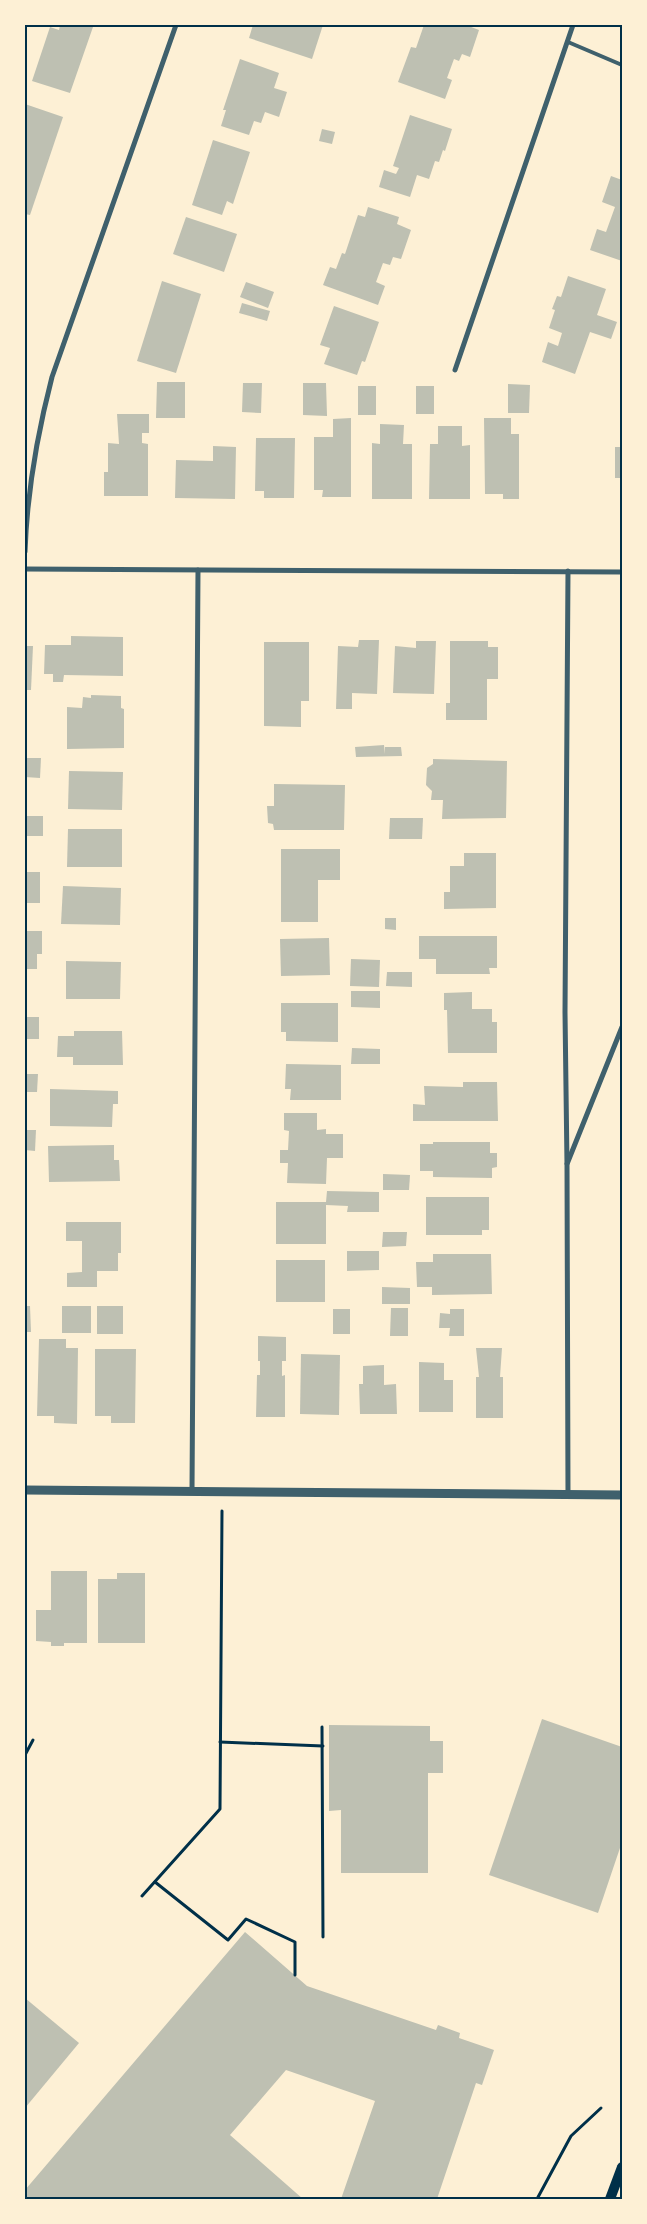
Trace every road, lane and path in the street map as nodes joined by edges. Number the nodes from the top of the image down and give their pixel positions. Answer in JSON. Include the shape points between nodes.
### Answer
{"nodes":[{"id":1,"x":176,"y":25,"type":"edge"},
{"id":2,"x":573,"y":25,"type":"edge"},
{"id":3,"x":568,"y":42,"type":"junction"},
{"id":4,"x":622,"y":65,"type":"edge"},
{"id":5,"x":455,"y":370,"type":"dead end"},
{"id":6,"x":25,"y":552,"type":"edge"},
{"id":7,"x":25,"y":569,"type":"edge"},
{"id":8,"x":198,"y":570,"type":"junction"},
{"id":9,"x":568,"y":571,"type":"junction"},
{"id":10,"x":622,"y":572,"type":"edge"},
{"id":11,"x":622,"y":1028,"type":"edge"},
{"id":12,"x":567,"y":1164,"type":"junction"},
{"id":13,"x":25,"y":1490,"type":"edge"},
{"id":14,"x":192,"y":1490,"type":"junction"},
{"id":15,"x":222,"y":1491,"type":"junction"},
{"id":16,"x":568,"y":1494,"type":"junction"},
{"id":17,"x":622,"y":1495,"type":"edge"},
{"id":18,"x":322,"y":1727,"type":"dead end"},
{"id":19,"x":33,"y":1740,"type":"dead end"},
{"id":20,"x":220,"y":1742,"type":"junction"},
{"id":21,"x":323,"y":1746,"type":"junction"},
{"id":22,"x":25,"y":1755,"type":"edge"},
{"id":23,"x":155,"y":1882,"type":"junction"},
{"id":24,"x":142,"y":1896,"type":"dead end"},
{"id":25,"x":323,"y":1937,"type":"dead end"},
{"id":26,"x":295,"y":1975,"type":"dead end"},
{"id":27,"x":601,"y":2108,"type":"dead end"},
{"id":28,"x":622,"y":2167,"type":"edge"},
{"id":29,"x":537,"y":2199,"type":"edge"},
{"id":30,"x":610,"y":2199,"type":"edge"}],
"edges":[{"from":1,"to":6,"type":"street","via":[[52,377],[29,481]]},
{"from":2,"to":3,"type":"street"},
{"from":3,"to":4,"type":"lane"},
{"from":3,"to":5,"type":"street"},
{"from":7,"to":8,"type":"street"},
{"from":8,"to":9,"type":"street"},
{"from":8,"to":14,"type":"street"},
{"from":9,"to":10,"type":"street"},
{"from":9,"to":12,"type":"street"},
{"from":11,"to":12,"type":"street"},
{"from":12,"to":16,"type":"street"},
{"from":13,"to":14,"type":"street"},
{"from":14,"to":15,"type":"street"},
{"from":15,"to":16,"type":"street"},
{"from":15,"to":20,"type":"path"},
{"from":16,"to":17,"type":"street"},
{"from":18,"to":21,"type":"path"},
{"from":19,"to":22,"type":"path"},
{"from":20,"to":21,"type":"path"},
{"from":20,"to":23,"type":"path","via":[[220,1809]]},
{"from":21,"to":25,"type":"path"},
{"from":23,"to":24,"type":"path"},
{"from":23,"to":26,"type":"path","via":[[228,1940],[246,1919],[295,1942]]},
{"from":27,"to":29,"type":"path","via":[[571,2136]]},
{"from":28,"to":30,"type":"main road"}]}
